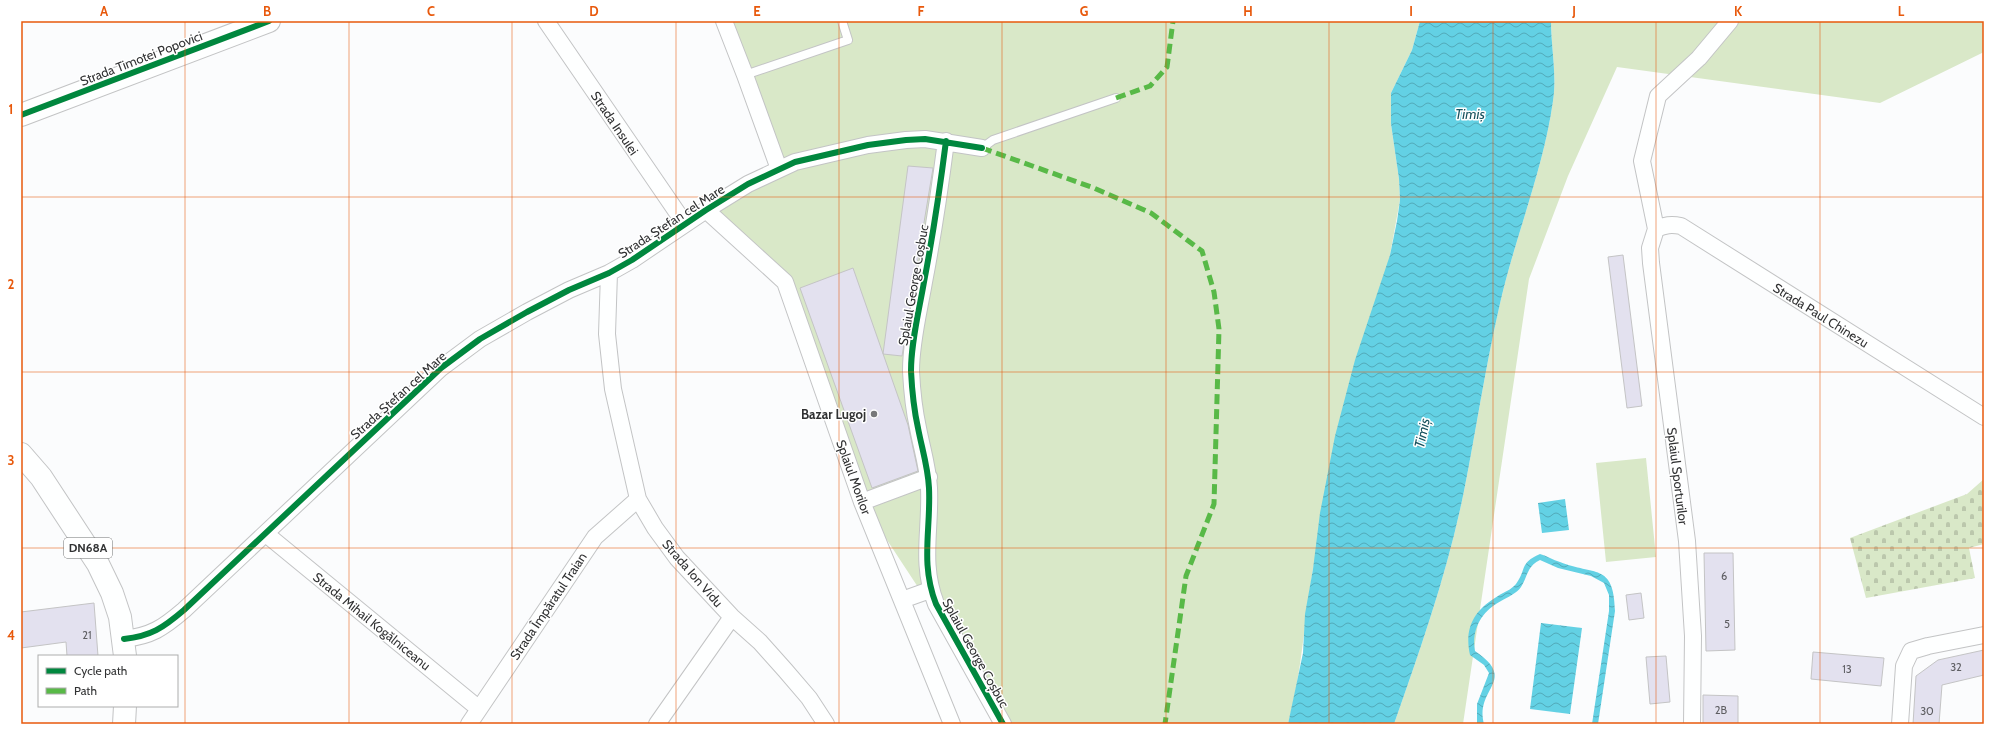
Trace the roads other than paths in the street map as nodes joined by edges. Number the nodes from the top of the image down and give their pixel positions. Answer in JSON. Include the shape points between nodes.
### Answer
{"nodes":[{"id":1,"x":269,"y":21,"type":"edge"},
{"id":2,"x":546,"y":21,"type":"edge"},
{"id":3,"x":724,"y":21,"type":"edge"},
{"id":4,"x":842,"y":21,"type":"edge"},
{"id":5,"x":1730,"y":21,"type":"edge"},
{"id":6,"x":745,"y":75,"type":"junction"},
{"id":7,"x":1116,"y":98,"type":"dead end"},
{"id":8,"x":21,"y":115,"type":"edge"},
{"id":9,"x":946,"y":142,"type":"junction"},
{"id":10,"x":982,"y":148,"type":"joint"},
{"id":11,"x":779,"y":169,"type":"junction"},
{"id":12,"x":706,"y":210,"type":"junction"},
{"id":13,"x":685,"y":224,"type":"junction"},
{"id":14,"x":1656,"y":230,"type":"junction"},
{"id":15,"x":609,"y":273,"type":"junction"},
{"id":16,"x":1984,"y":417,"type":"edge"},
{"id":17,"x":21,"y":454,"type":"edge"},
{"id":18,"x":929,"y":478,"type":"junction"},
{"id":19,"x":638,"y":499,"type":"junction"},
{"id":20,"x":862,"y":502,"type":"junction"},
{"id":21,"x":266,"y":534,"type":"junction"},
{"id":22,"x":930,"y":590,"type":"junction"},
{"id":23,"x":902,"y":600,"type":"junction"},
{"id":24,"x":732,"y":617,"type":"junction"},
{"id":25,"x":1984,"y":635,"type":"edge"},
{"id":26,"x":125,"y":647,"type":"edge"},
{"id":27,"x":125,"y":707,"type":"edge"},
{"id":28,"x":478,"y":708,"type":"junction"},
{"id":29,"x":999,"y":723,"type":"edge"},
{"id":30,"x":124,"y":724,"type":"edge"},
{"id":31,"x":469,"y":724,"type":"edge"},
{"id":32,"x":657,"y":724,"type":"edge"},
{"id":33,"x":826,"y":724,"type":"edge"},
{"id":34,"x":952,"y":724,"type":"edge"},
{"id":35,"x":1692,"y":724,"type":"edge"},
{"id":36,"x":1900,"y":724,"type":"edge"}],
"edges":[{"from":1,"to":8,"type":"main road","name":"Strada Timotei Popovici"},
{"from":2,"to":13,"type":"street","name":"Strada Insulei"},
{"from":3,"to":6,"type":"street"},
{"from":4,"to":6,"type":"lane","via":[[848,40]]},
{"from":5,"to":14,"type":"street","via":[[1699,58],[1658,96],[1642,161]]},
{"from":6,"to":11,"type":"street"},
{"from":7,"to":10,"type":"lane","via":[[993,140]]},
{"from":9,"to":10,"type":"street","name":"Strada Ștefan cel Mare"},
{"from":9,"to":11,"type":"street","name":"Strada Ștefan cel Mare","via":[[925,139],[868,145],[818,156]]},
{"from":9,"to":18,"type":"street","name":"Splaiul George Coșbuc","via":[[911,370],[912,395]]},
{"from":11,"to":12,"type":"street","name":"Strada Ștefan cel Mare","via":[[748,184]]},
{"from":12,"to":13,"type":"street","name":"Strada Ștefan cel Mare"},
{"from":12,"to":20,"type":"street","name":"Splaiul Morilor","via":[[785,282]]},
{"from":13,"to":15,"type":"street","name":"Strada Ștefan cel Mare"},
{"from":14,"to":16,"type":"street","name":"Strada Paul Chinezu","via":[[1668,225],[1681,226]]},
{"from":14,"to":35,"type":"street","name":"Splaiul Sporturilor","via":[[1650,248],[1651,263],[1686,541],[1692,636]]},
{"from":15,"to":19,"type":"street","name":"Strada Ion Vidu","via":[[607,334],[613,389]]},
{"from":15,"to":21,"type":"street","name":"Strada Ștefan cel Mare","via":[[527,312],[480,339],[441,368]]},
{"from":17,"to":26,"type":"main road","number":"DN68A","via":[[40,476],[98,564],[112,593]]},
{"from":18,"to":20,"type":"street"},
{"from":18,"to":22,"type":"street","name":"Splaiul George Coșbuc","via":[[926,567]]},
{"from":19,"to":24,"type":"street","name":"Strada Ion Vidu","via":[[677,558]]},
{"from":19,"to":28,"type":"street","name":"Strada Împăratul Traian","via":[[595,537]]},
{"from":20,"to":23,"type":"street","name":"Splaiul Morilor"},
{"from":21,"to":26,"type":"street","name":"Strada Ștefan cel Mare","via":[[170,622]]},
{"from":21,"to":28,"type":"street","name":"Strada Mihail Kogălniceanu"},
{"from":22,"to":23,"type":"street"},
{"from":22,"to":29,"type":"street","name":"Splaiul George Coșbuc"},
{"from":23,"to":34,"type":"street","name":"Splaiul Morilor"},
{"from":24,"to":32,"type":"street"},
{"from":24,"to":33,"type":"street","name":"Strada Ion Vidu","via":[[760,642],[785,670]]},
{"from":25,"to":36,"type":"street","via":[[1911,652],[1904,666]]},
{"from":27,"to":30,"type":"main road"},
{"from":28,"to":31,"type":"street","name":"Strada Împăratul Traian"}]}
